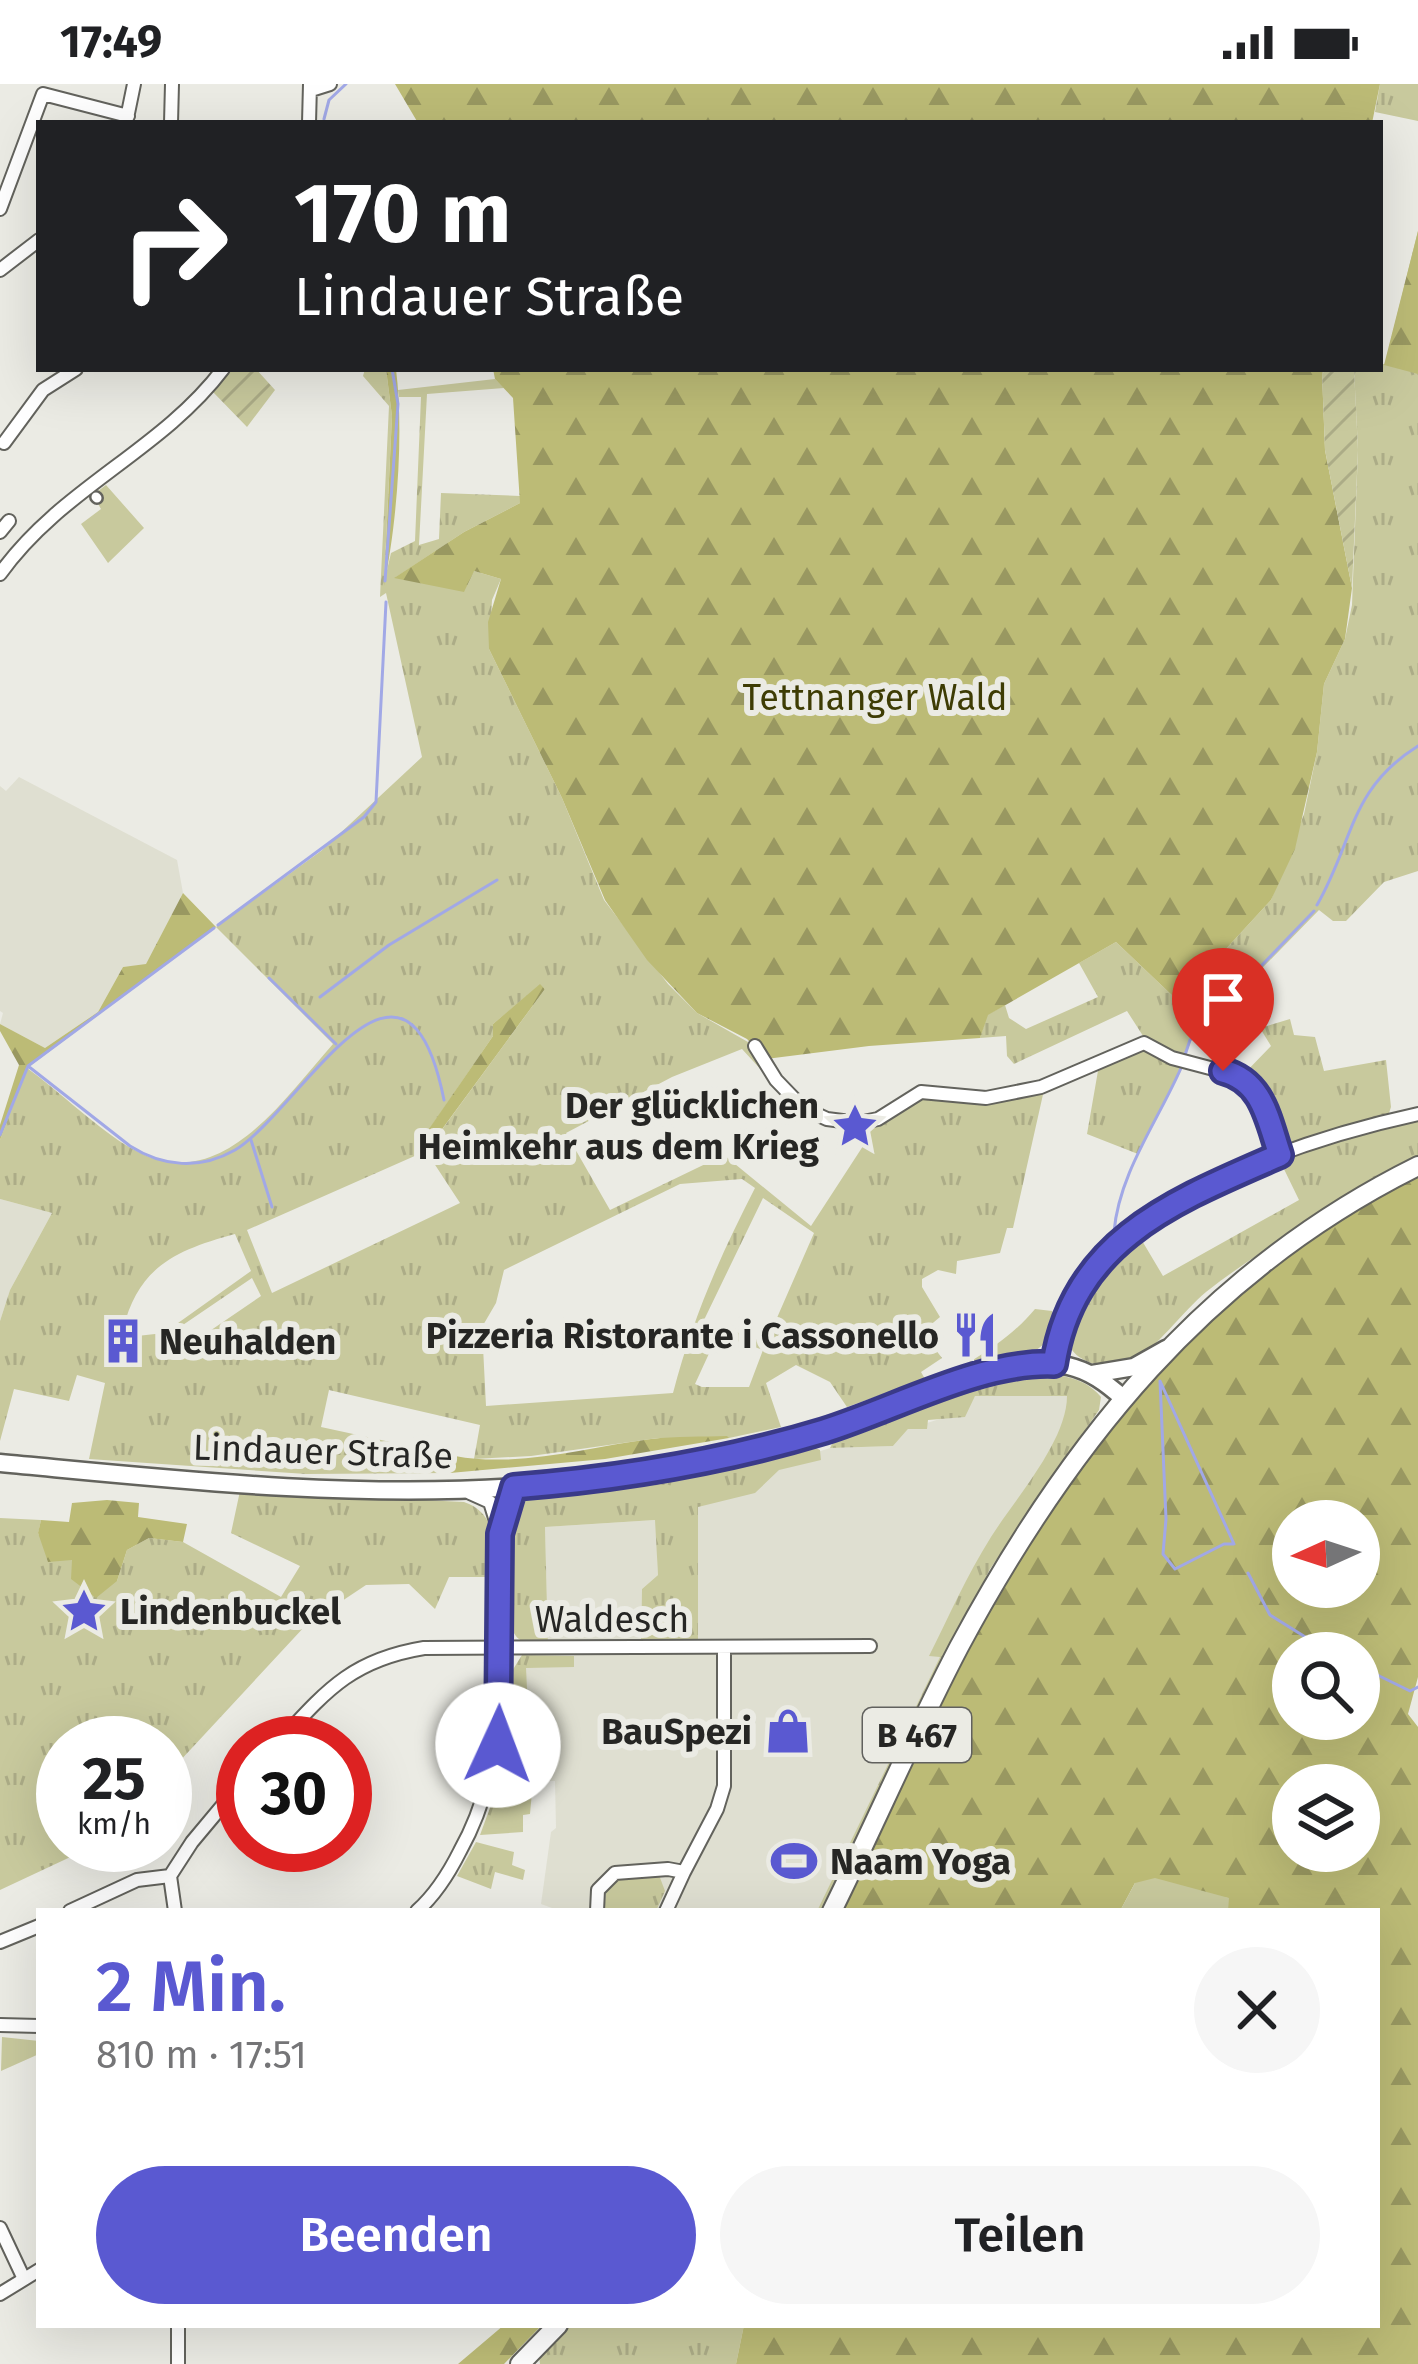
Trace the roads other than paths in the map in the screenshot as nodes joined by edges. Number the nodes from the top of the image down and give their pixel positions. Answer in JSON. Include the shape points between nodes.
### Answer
{"nodes":[{"id":1,"x":134,"y":84,"type":"edge"},
{"id":2,"x":172,"y":84,"type":"edge"},
{"id":3,"x":330,"y":84,"type":"edge"},
{"id":4,"x":310,"y":87,"type":"edge"},
{"id":5,"x":127,"y":120,"type":"edge"},
{"id":6,"x":171,"y":120,"type":"edge"},
{"id":7,"x":309,"y":120,"type":"edge"},
{"id":8,"x":0,"y":209,"type":"edge"},
{"id":9,"x":36,"y":242,"type":"edge"},
{"id":10,"x":0,"y":270,"type":"edge"},
{"id":11,"x":71,"y":372,"type":"edge"},
{"id":12,"x":220,"y":372,"type":"edge"},
{"id":13,"x":4,"y":443,"type":"dead end"},
{"id":14,"x":0,"y":574,"type":"edge"},
{"id":15,"x":755,"y":1046,"type":"dead end"},
{"id":16,"x":1418,"y":1114,"type":"edge"},
{"id":17,"x":1280,"y":1155,"type":"junction"},
{"id":18,"x":1418,"y":1166,"type":"edge"},
{"id":19,"x":1167,"y":1348,"type":"junction"},
{"id":20,"x":1054,"y":1364,"type":"junction"},
{"id":21,"x":1092,"y":1374,"type":"junction"},
{"id":22,"x":1123,"y":1398,"type":"junction"},
{"id":23,"x":0,"y":1462,"type":"edge"},
{"id":24,"x":514,"y":1487,"type":"junction"},
{"id":25,"x":454,"y":1490,"type":"junction"},
{"id":26,"x":500,"y":1534,"type":"junction"},
{"id":27,"x":869,"y":1646,"type":"dead end"},
{"id":28,"x":724,"y":1648,"type":"junction"},
{"id":29,"x":500,"y":1650,"type":"junction"},
{"id":30,"x":303,"y":1716,"type":"edge"},
{"id":31,"x":216,"y":1815,"type":"edge"},
{"id":32,"x":684,"y":1872,"type":"junction"},
{"id":33,"x":170,"y":1876,"type":"junction"},
{"id":34,"x":76,"y":1908,"type":"edge"},
{"id":35,"x":175,"y":1908,"type":"edge"},
{"id":36,"x":420,"y":1908,"type":"edge"},
{"id":37,"x":598,"y":1908,"type":"edge"},
{"id":38,"x":667,"y":1908,"type":"edge"},
{"id":39,"x":833,"y":1908,"type":"edge"},
{"id":40,"x":36,"y":1926,"type":"edge"},
{"id":41,"x":0,"y":1942,"type":"edge"},
{"id":42,"x":0,"y":2025,"type":"edge"},
{"id":43,"x":36,"y":2026,"type":"edge"},
{"id":44,"x":0,"y":2228,"type":"edge"},
{"id":45,"x":36,"y":2272,"type":"edge"},
{"id":46,"x":24,"y":2279,"type":"junction"},
{"id":47,"x":0,"y":2294,"type":"edge"},
{"id":48,"x":178,"y":2328,"type":"edge"},
{"id":49,"x":555,"y":2328,"type":"edge"},
{"id":50,"x":178,"y":2364,"type":"edge"},
{"id":51,"x":520,"y":2364,"type":"edge"}],
"edges":[{"from":1,"to":5,"type":"street"},
{"from":2,"to":6,"type":"street"},
{"from":3,"to":4,"type":"street"},
{"from":4,"to":7,"type":"street"},
{"from":5,"to":8,"type":"street","via":[[43,94]]},
{"from":9,"to":10,"type":"street"},
{"from":11,"to":13,"type":"street","via":[[44,390]]},
{"from":12,"to":14,"type":"street","via":[[173,422],[43,521]]},
{"from":15,"to":17,"type":"street","via":[[803,1108],[858,1123],[921,1092],[986,1098],[1040,1087],[1144,1043],[1244,1078],[1261,1099]]},
{"from":16,"to":17,"type":"street"},
{"from":17,"to":20,"type":"street","via":[[1170,1206],[1114,1246],[1068,1310]]},
{"from":18,"to":19,"type":"main road","number":"B 467","via":[[1278,1250]]},
{"from":19,"to":21,"type":"main road","via":[[1134,1367]]},
{"from":19,"to":22,"type":"main road","number":"B 467"},
{"from":20,"to":21,"type":"main road","name":"Lindauer Straße"},
{"from":20,"to":24,"type":"main road","name":"Lindauer Straße","via":[[991,1373],[796,1438],[648,1470]]},
{"from":21,"to":22,"type":"main road","name":"Lindauer Straße"},
{"from":22,"to":39,"type":"main road","number":"B 467","via":[[989,1593]]},
{"from":23,"to":25,"type":"main road","name":"Lindauer Straße","via":[[240,1485]]},
{"from":24,"to":25,"type":"main road","name":"Lindauer Straße"},
{"from":24,"to":26,"type":"street"},
{"from":25,"to":26,"type":"street","via":[[490,1502]]},
{"from":26,"to":29,"type":"street"},
{"from":27,"to":28,"type":"street","name":"Waldesch"},
{"from":28,"to":29,"type":"street","name":"Waldesch"},
{"from":28,"to":32,"type":"street","name":"Waldesch","via":[[724,1786]]},
{"from":29,"to":30,"type":"street","name":"Waldesch","via":[[424,1648],[367,1663]]},
{"from":29,"to":36,"type":"street","via":[[489,1788],[447,1876]]},
{"from":31,"to":33,"type":"street"},
{"from":32,"to":37,"type":"street","via":[[615,1873],[598,1890]]},
{"from":32,"to":38,"type":"street","name":"Waldesch"},
{"from":33,"to":34,"type":"street","via":[[137,1880]]},
{"from":33,"to":35,"type":"street"},
{"from":40,"to":41,"type":"street"},
{"from":42,"to":43,"type":"street"},
{"from":44,"to":46,"type":"street"},
{"from":45,"to":46,"type":"street"},
{"from":46,"to":47,"type":"street"},
{"from":48,"to":50,"type":"street"},
{"from":49,"to":51,"type":"main road"}]}
